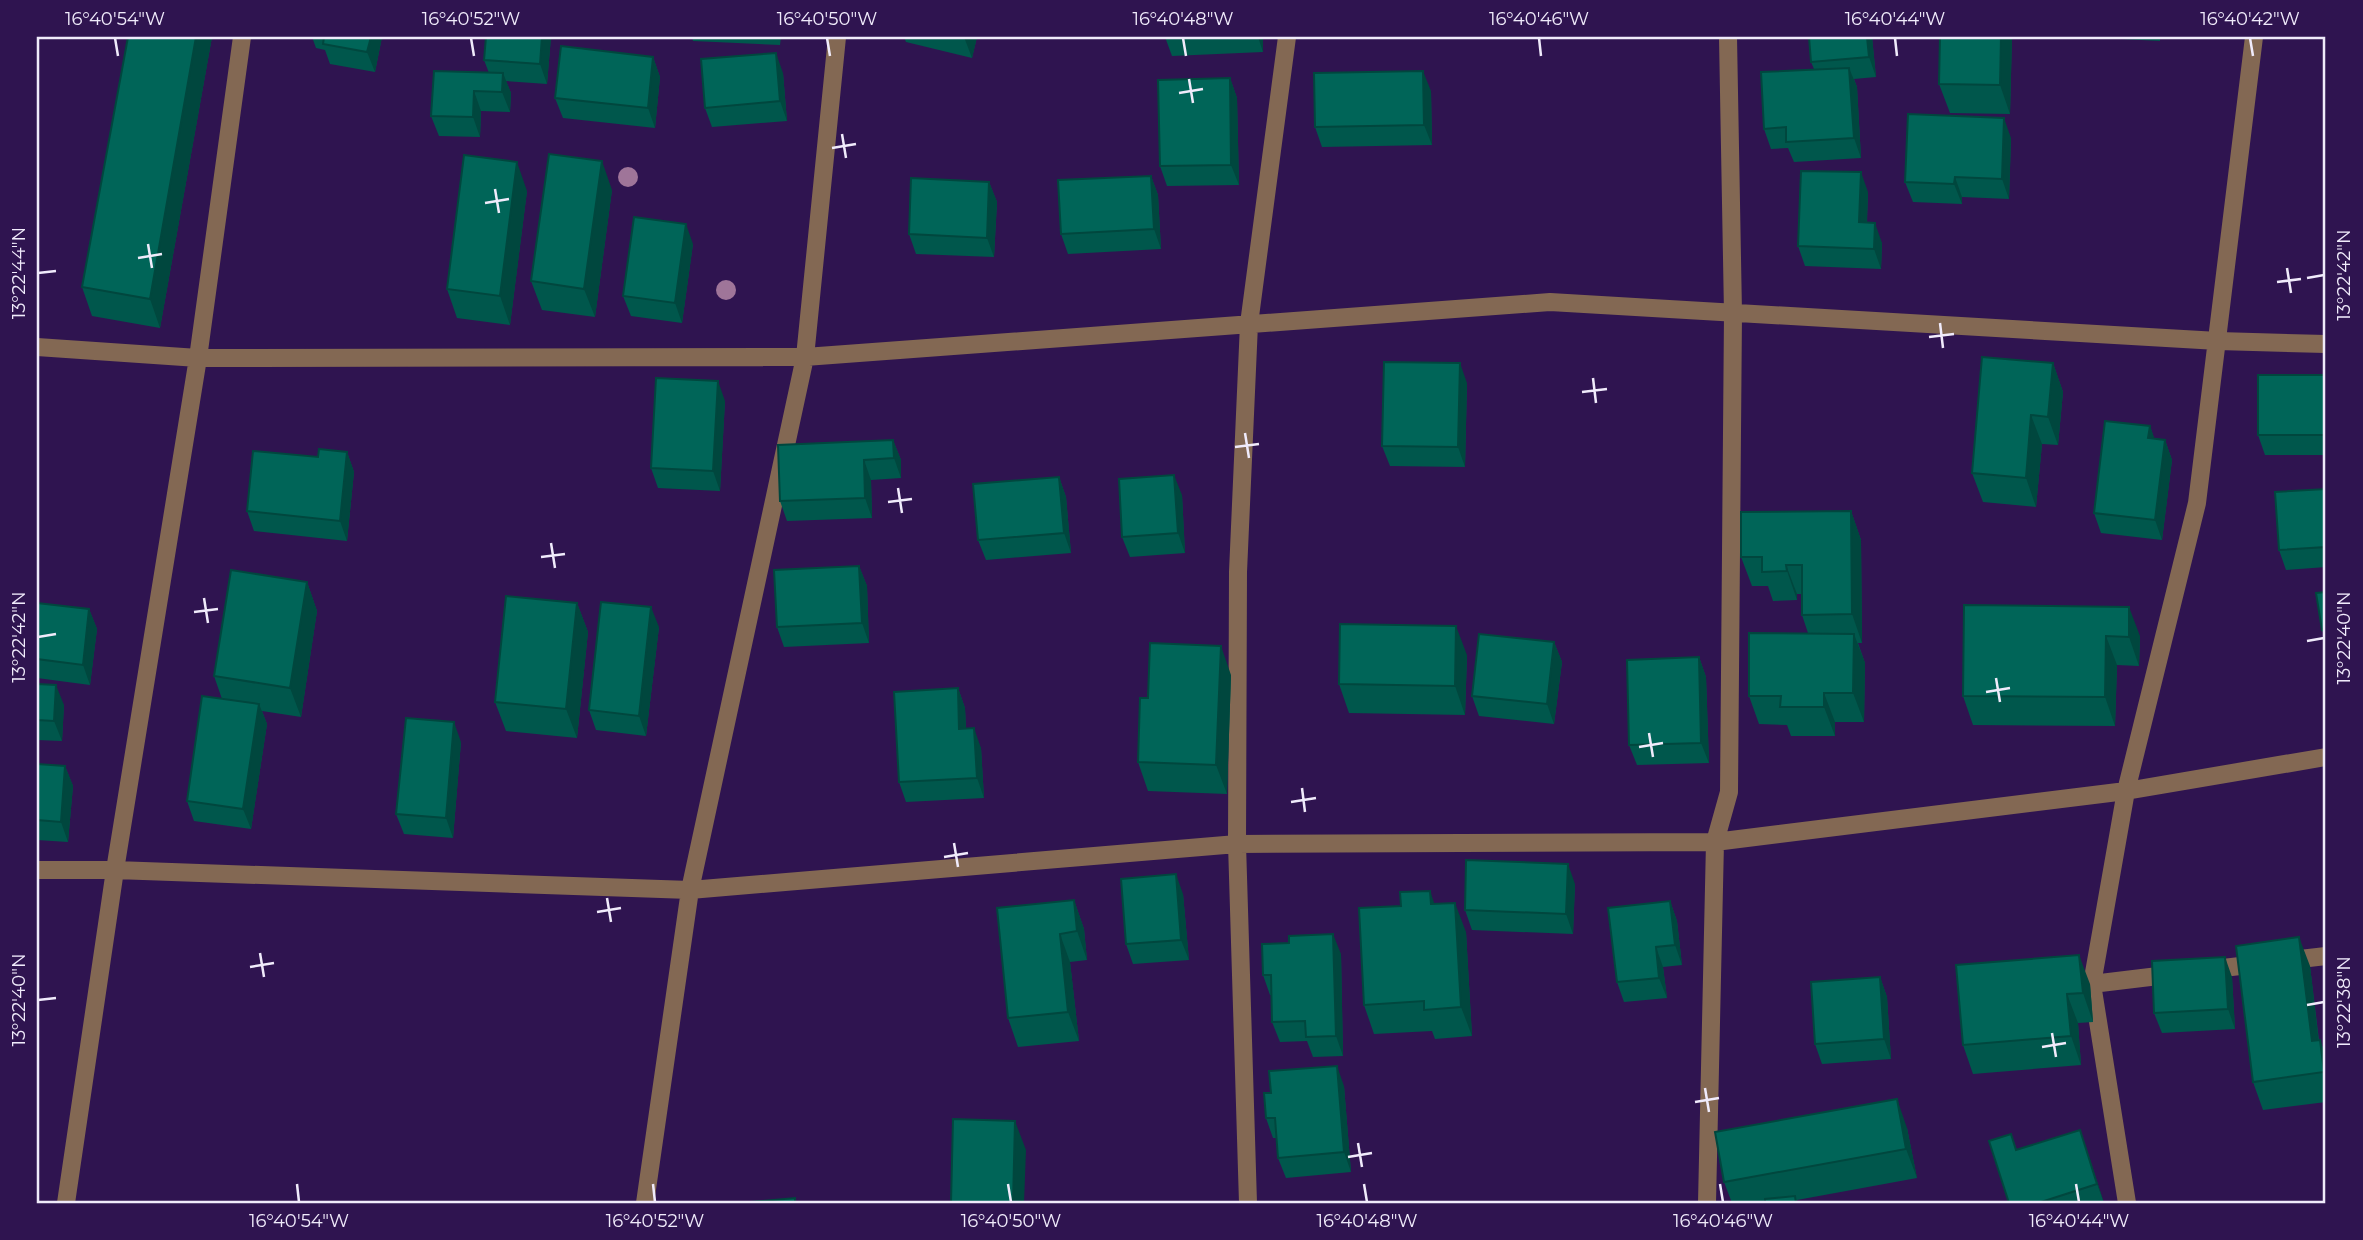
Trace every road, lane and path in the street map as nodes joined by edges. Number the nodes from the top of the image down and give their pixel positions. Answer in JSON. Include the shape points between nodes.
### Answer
{"nodes":[{"id":1,"x":242,"y":37,"type":"edge"},
{"id":2,"x":837,"y":37,"type":"edge"},
{"id":3,"x":1287,"y":37,"type":"edge"},
{"id":4,"x":1728,"y":37,"type":"edge"},
{"id":5,"x":2254,"y":37,"type":"edge"},
{"id":6,"x":1733,"y":313,"type":"junction"},
{"id":7,"x":1249,"y":324,"type":"junction"},
{"id":8,"x":2218,"y":341,"type":"junction"},
{"id":9,"x":2326,"y":344,"type":"edge"},
{"id":10,"x":37,"y":347,"type":"edge"},
{"id":11,"x":806,"y":357,"type":"junction"},
{"id":12,"x":198,"y":358,"type":"junction"},
{"id":13,"x":2326,"y":757,"type":"edge"},
{"id":14,"x":2126,"y":791,"type":"junction"},
{"id":15,"x":1715,"y":842,"type":"junction"},
{"id":16,"x":1237,"y":844,"type":"junction"},
{"id":17,"x":37,"y":870,"type":"edge"},
{"id":18,"x":115,"y":870,"type":"junction"},
{"id":19,"x":690,"y":890,"type":"junction"},
{"id":20,"x":2326,"y":956,"type":"edge"},
{"id":21,"x":2092,"y":984,"type":"junction"},
{"id":22,"x":66,"y":1203,"type":"edge"},
{"id":23,"x":645,"y":1203,"type":"edge"},
{"id":24,"x":1248,"y":1203,"type":"edge"},
{"id":25,"x":1707,"y":1203,"type":"edge"},
{"id":26,"x":2127,"y":1203,"type":"edge"}],
"edges":[{"from":1,"to":12,"type":"street"},
{"from":2,"to":11,"type":"street"},
{"from":3,"to":7,"type":"street"},
{"from":4,"to":6,"type":"street"},
{"from":5,"to":8,"type":"street"},
{"from":6,"to":7,"type":"street","via":[[1550,302]]},
{"from":6,"to":8,"type":"street"},
{"from":6,"to":15,"type":"street","via":[[1729,792]]},
{"from":7,"to":11,"type":"street"},
{"from":7,"to":16,"type":"street","via":[[1238,572]]},
{"from":8,"to":9,"type":"street"},
{"from":8,"to":14,"type":"street","via":[[2197,503]]},
{"from":10,"to":12,"type":"street"},
{"from":11,"to":12,"type":"street"},
{"from":11,"to":19,"type":"street"},
{"from":12,"to":18,"type":"street"},
{"from":13,"to":14,"type":"street"},
{"from":14,"to":15,"type":"street"},
{"from":14,"to":21,"type":"street"},
{"from":15,"to":16,"type":"street"},
{"from":15,"to":25,"type":"street"},
{"from":16,"to":19,"type":"street"},
{"from":16,"to":24,"type":"street"},
{"from":17,"to":18,"type":"street"},
{"from":18,"to":19,"type":"street"},
{"from":18,"to":22,"type":"street"},
{"from":19,"to":23,"type":"street"},
{"from":20,"to":21,"type":"street"},
{"from":21,"to":26,"type":"street"}]}
